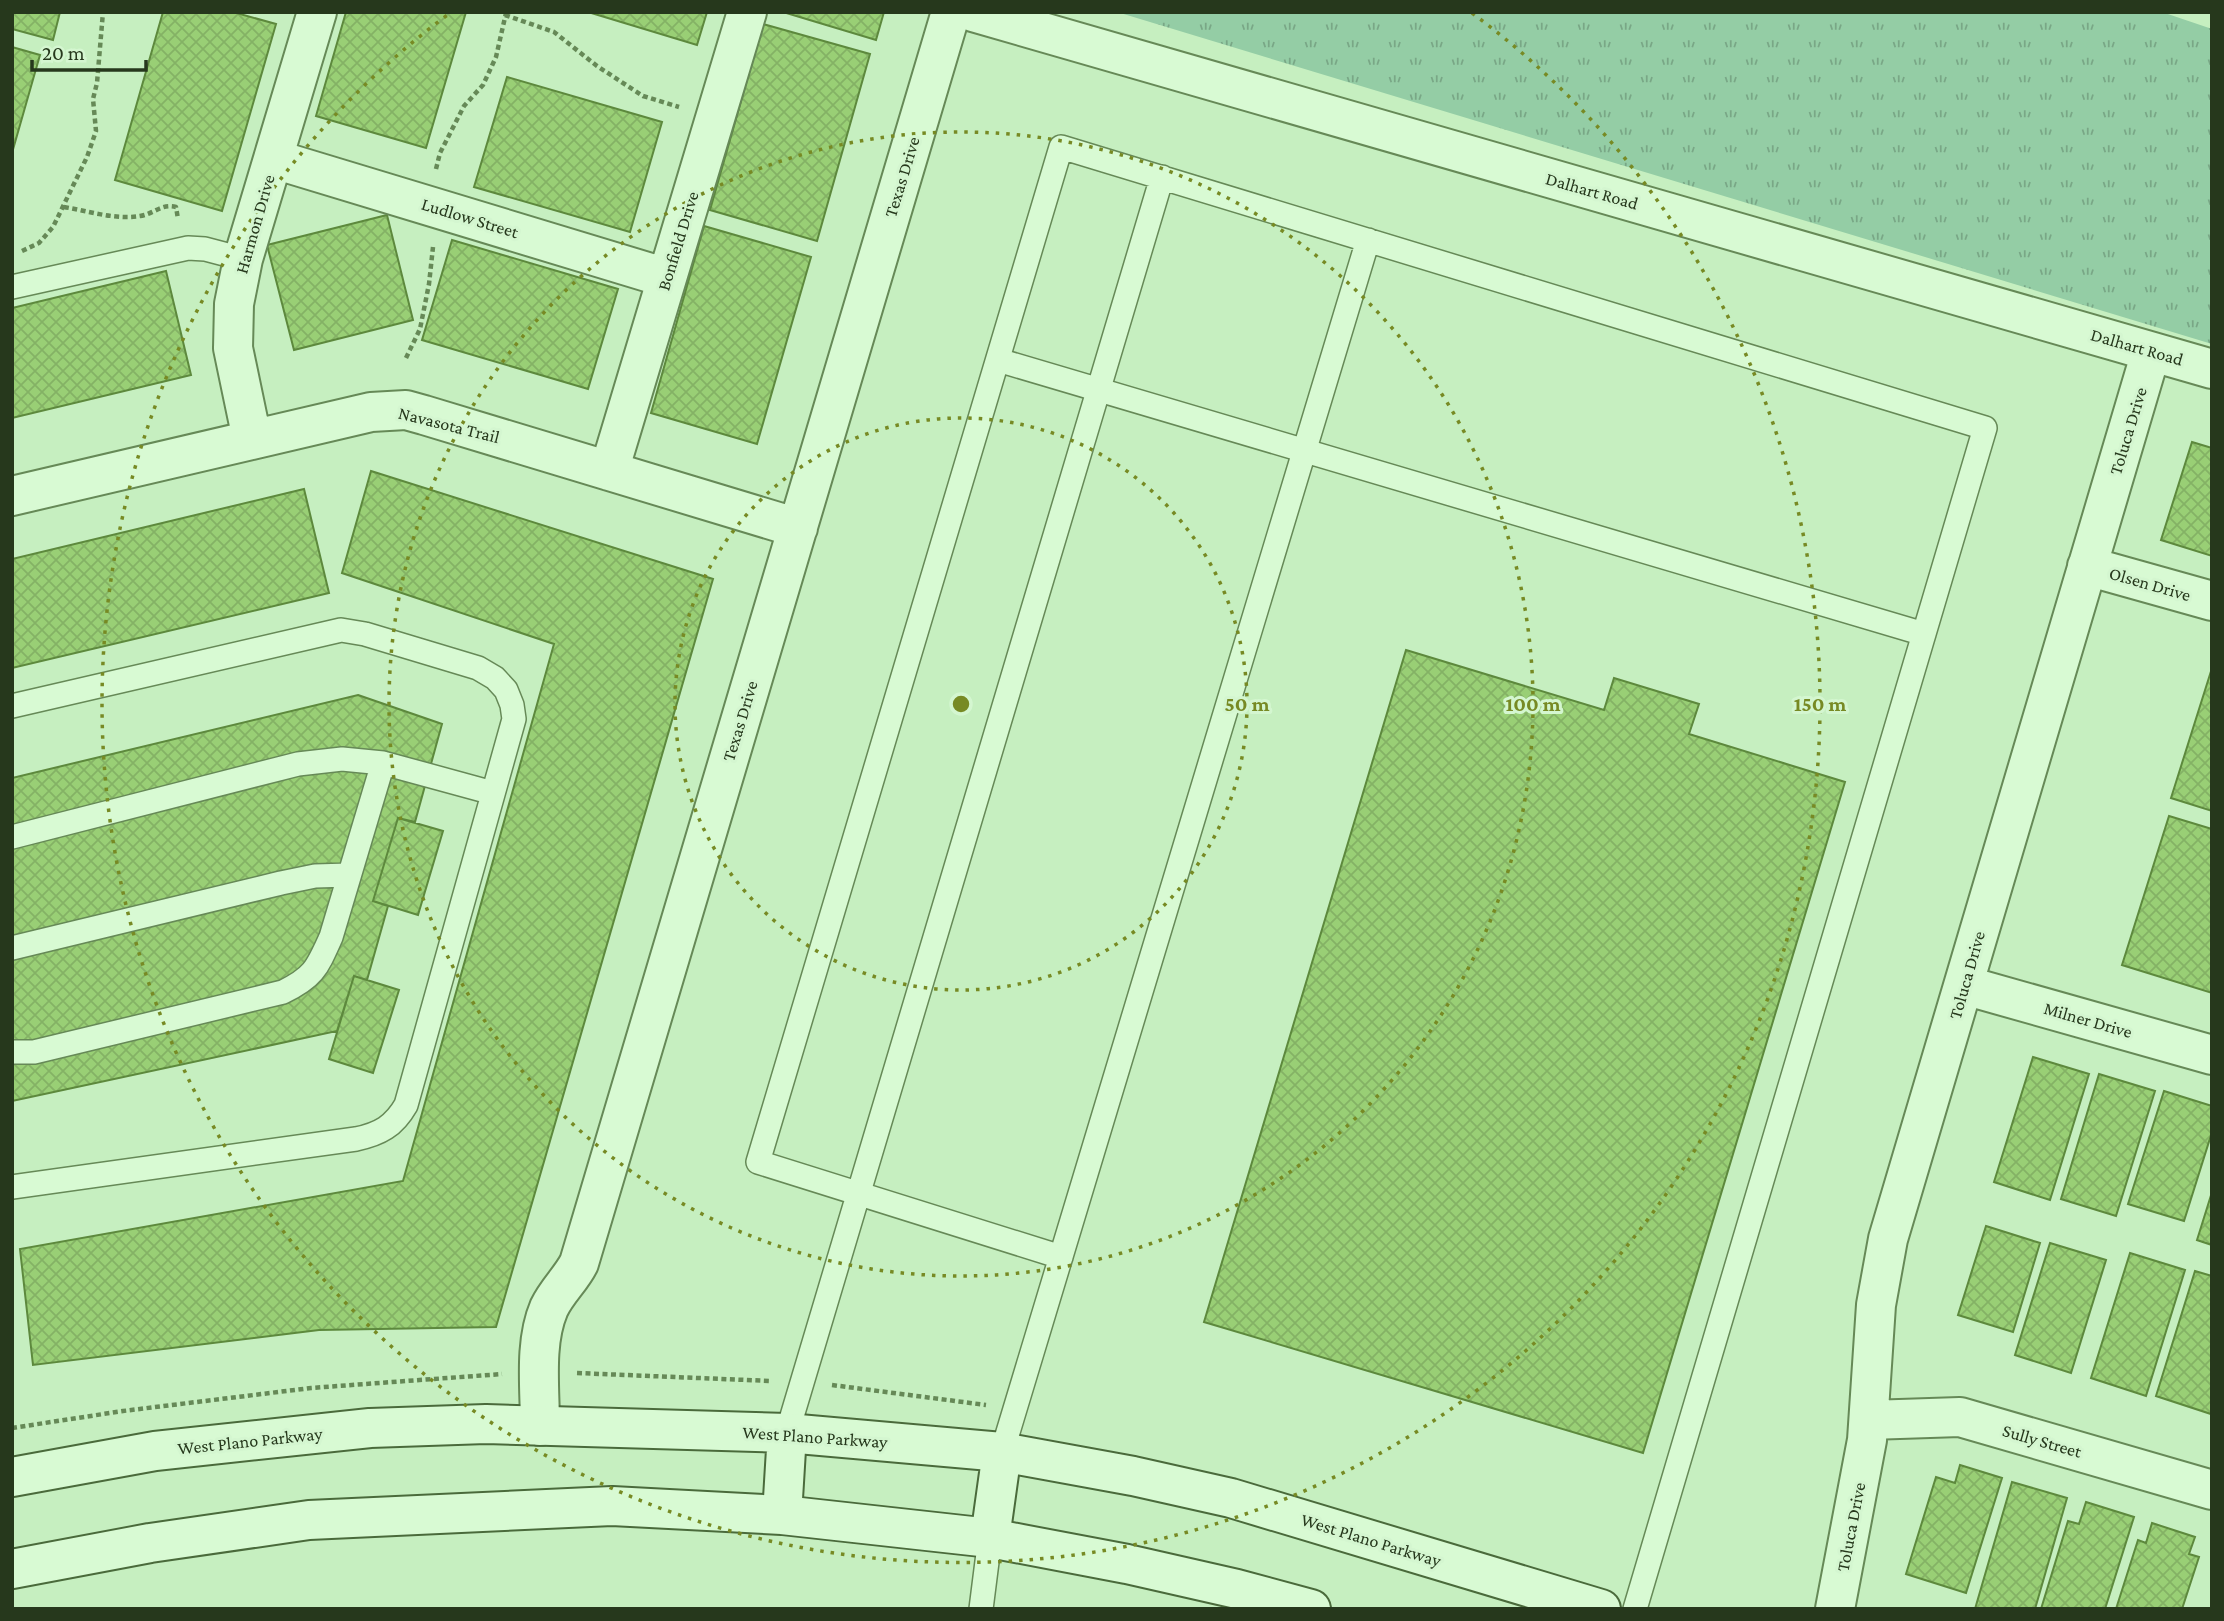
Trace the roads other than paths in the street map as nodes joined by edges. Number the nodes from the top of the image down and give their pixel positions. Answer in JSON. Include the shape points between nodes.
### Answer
{"nodes":[{"id":1,"x":317,"y":12,"type":"edge"},
{"id":2,"x":747,"y":12,"type":"edge"},
{"id":3,"x":951,"y":12,"type":"edge"},
{"id":4,"x":973,"y":12,"type":"edge"},
{"id":5,"x":274,"y":159,"type":"junction"},
{"id":6,"x":1162,"y":177,"type":"junction"},
{"id":7,"x":1368,"y":240,"type":"junction"},
{"id":8,"x":243,"y":260,"type":"junction"},
{"id":9,"x":667,"y":278,"type":"junction"},
{"id":10,"x":12,"y":287,"type":"edge"},
{"id":11,"x":2151,"y":352,"type":"junction"},
{"id":12,"x":998,"y":359,"type":"junction"},
{"id":13,"x":2212,"y":369,"type":"edge"},
{"id":14,"x":1099,"y":389,"type":"junction"},
{"id":15,"x":253,"y":439,"type":"junction"},
{"id":16,"x":1304,"y":450,"type":"junction"},
{"id":17,"x":609,"y":471,"type":"junction"},
{"id":18,"x":12,"y":496,"type":"edge"},
{"id":19,"x":798,"y":527,"type":"junction"},
{"id":20,"x":2087,"y":566,"type":"junction"},
{"id":21,"x":2212,"y":601,"type":"edge"},
{"id":22,"x":1924,"y":634,"type":"junction"},
{"id":23,"x":12,"y":706,"type":"edge"},
{"id":24,"x":383,"y":763,"type":"junction"},
{"id":25,"x":493,"y":793,"type":"junction"},
{"id":26,"x":12,"y":837,"type":"edge"},
{"id":27,"x":349,"y":875,"type":"junction"},
{"id":28,"x":12,"y":948,"type":"edge"},
{"id":29,"x":1964,"y":985,"type":"junction"},
{"id":30,"x":12,"y":1052,"type":"edge"},
{"id":31,"x":2212,"y":1055,"type":"edge"},
{"id":32,"x":12,"y":1187,"type":"edge"},
{"id":33,"x":859,"y":1194,"type":"junction"},
{"id":34,"x":1061,"y":1257,"type":"junction"},
{"id":35,"x":1869,"y":1420,"type":"junction"},
{"id":36,"x":540,"y":1426,"type":"junction"},
{"id":37,"x":787,"y":1433,"type":"junction"},
{"id":38,"x":1002,"y":1452,"type":"junction"},
{"id":39,"x":12,"y":1478,"type":"edge"},
{"id":40,"x":2212,"y":1490,"type":"edge"},
{"id":41,"x":782,"y":1515,"type":"junction"},
{"id":42,"x":990,"y":1538,"type":"junction"},
{"id":43,"x":12,"y":1569,"type":"edge"},
{"id":44,"x":1220,"y":1597,"type":"edge"},
{"id":45,"x":981,"y":1609,"type":"edge"},
{"id":46,"x":1311,"y":1609,"type":"edge"},
{"id":47,"x":1601,"y":1609,"type":"edge"},
{"id":48,"x":1635,"y":1609,"type":"edge"},
{"id":49,"x":1835,"y":1609,"type":"edge"}],
"edges":[{"from":1,"to":5,"type":"street","name":"Harmon Drive"},
{"from":2,"to":9,"type":"street","name":"Bonfield Drive"},
{"from":3,"to":19,"type":"street","name":"Texas Drive"},
{"from":4,"to":11,"type":"street","name":"Dalhart Road"},
{"from":5,"to":8,"type":"street","name":"Harmon Drive"},
{"from":5,"to":9,"type":"street","name":"Ludlow Street"},
{"from":6,"to":7,"type":"lane"},
{"from":6,"to":12,"type":"lane","via":[[1061,147]]},
{"from":6,"to":14,"type":"lane"},
{"from":7,"to":16,"type":"lane"},
{"from":7,"to":22,"type":"lane","via":[[1985,428]]},
{"from":8,"to":10,"type":"lane","via":[[188,247]]},
{"from":8,"to":15,"type":"street","name":"Harmon Drive","via":[[231,332]]},
{"from":9,"to":17,"type":"street","name":"Bonfield Drive"},
{"from":11,"to":13,"type":"street","name":"Dalhart Road"},
{"from":11,"to":20,"type":"street","name":"Toluca Drive"},
{"from":12,"to":14,"type":"lane"},
{"from":12,"to":33,"type":"lane","via":[[758,1162]]},
{"from":14,"to":16,"type":"lane"},
{"from":14,"to":33,"type":"lane"},
{"from":15,"to":17,"type":"street","name":"Navasota Trail","via":[[371,412],[406,411]]},
{"from":15,"to":18,"type":"street","name":"Navasota Trail"},
{"from":16,"to":22,"type":"lane"},
{"from":16,"to":34,"type":"lane"},
{"from":17,"to":19,"type":"street","name":"Navasota Trail"},
{"from":19,"to":36,"type":"street","name":"Texas Drive","via":[[579,1262],[554,1298],[542,1328]]},
{"from":20,"to":21,"type":"street","name":"Olsen Drive"},
{"from":20,"to":29,"type":"street","name":"Toluca Drive"},
{"from":22,"to":48,"type":"lane"},
{"from":23,"to":25,"type":"lane","via":[[325,633],[353,631],[478,668],[506,690],[514,719]]},
{"from":24,"to":25,"type":"lane"},
{"from":24,"to":26,"type":"lane","via":[[342,759],[298,764]]},
{"from":24,"to":27,"type":"lane"},
{"from":25,"to":32,"type":"lane","via":[[406,1105],[386,1129],[356,1139]]},
{"from":27,"to":28,"type":"lane","via":[[281,883]]},
{"from":27,"to":30,"type":"lane","via":[[331,937],[305,981],[283,992],[34,1052]]},
{"from":29,"to":31,"type":"street","name":"Milner Drive"},
{"from":29,"to":35,"type":"street","name":"Toluca Drive","via":[[1888,1239],[1875,1305]]},
{"from":33,"to":34,"type":"lane"},
{"from":33,"to":37,"type":"lane"},
{"from":34,"to":38,"type":"lane"},
{"from":35,"to":40,"type":"street","name":"Sully Street","via":[[1960,1417]]},
{"from":35,"to":49,"type":"street","name":"Toluca Drive"},
{"from":36,"to":37,"type":"street","name":"West Plano Parkway"},
{"from":36,"to":39,"type":"street","name":"West Plano Parkway","via":[[370,1428],[155,1451]]},
{"from":37,"to":38,"type":"street","name":"West Plano Parkway"},
{"from":37,"to":41,"type":"street"},
{"from":38,"to":42,"type":"street"},
{"from":38,"to":47,"type":"street","name":"West Plano Parkway","via":[[1231,1498]]},
{"from":41,"to":42,"type":"street"},
{"from":41,"to":43,"type":"street","via":[[612,1506],[309,1520]]},
{"from":42,"to":44,"type":"street","via":[[1127,1564]]},
{"from":42,"to":45,"type":"lane"},
{"from":44,"to":46,"type":"street"}]}
